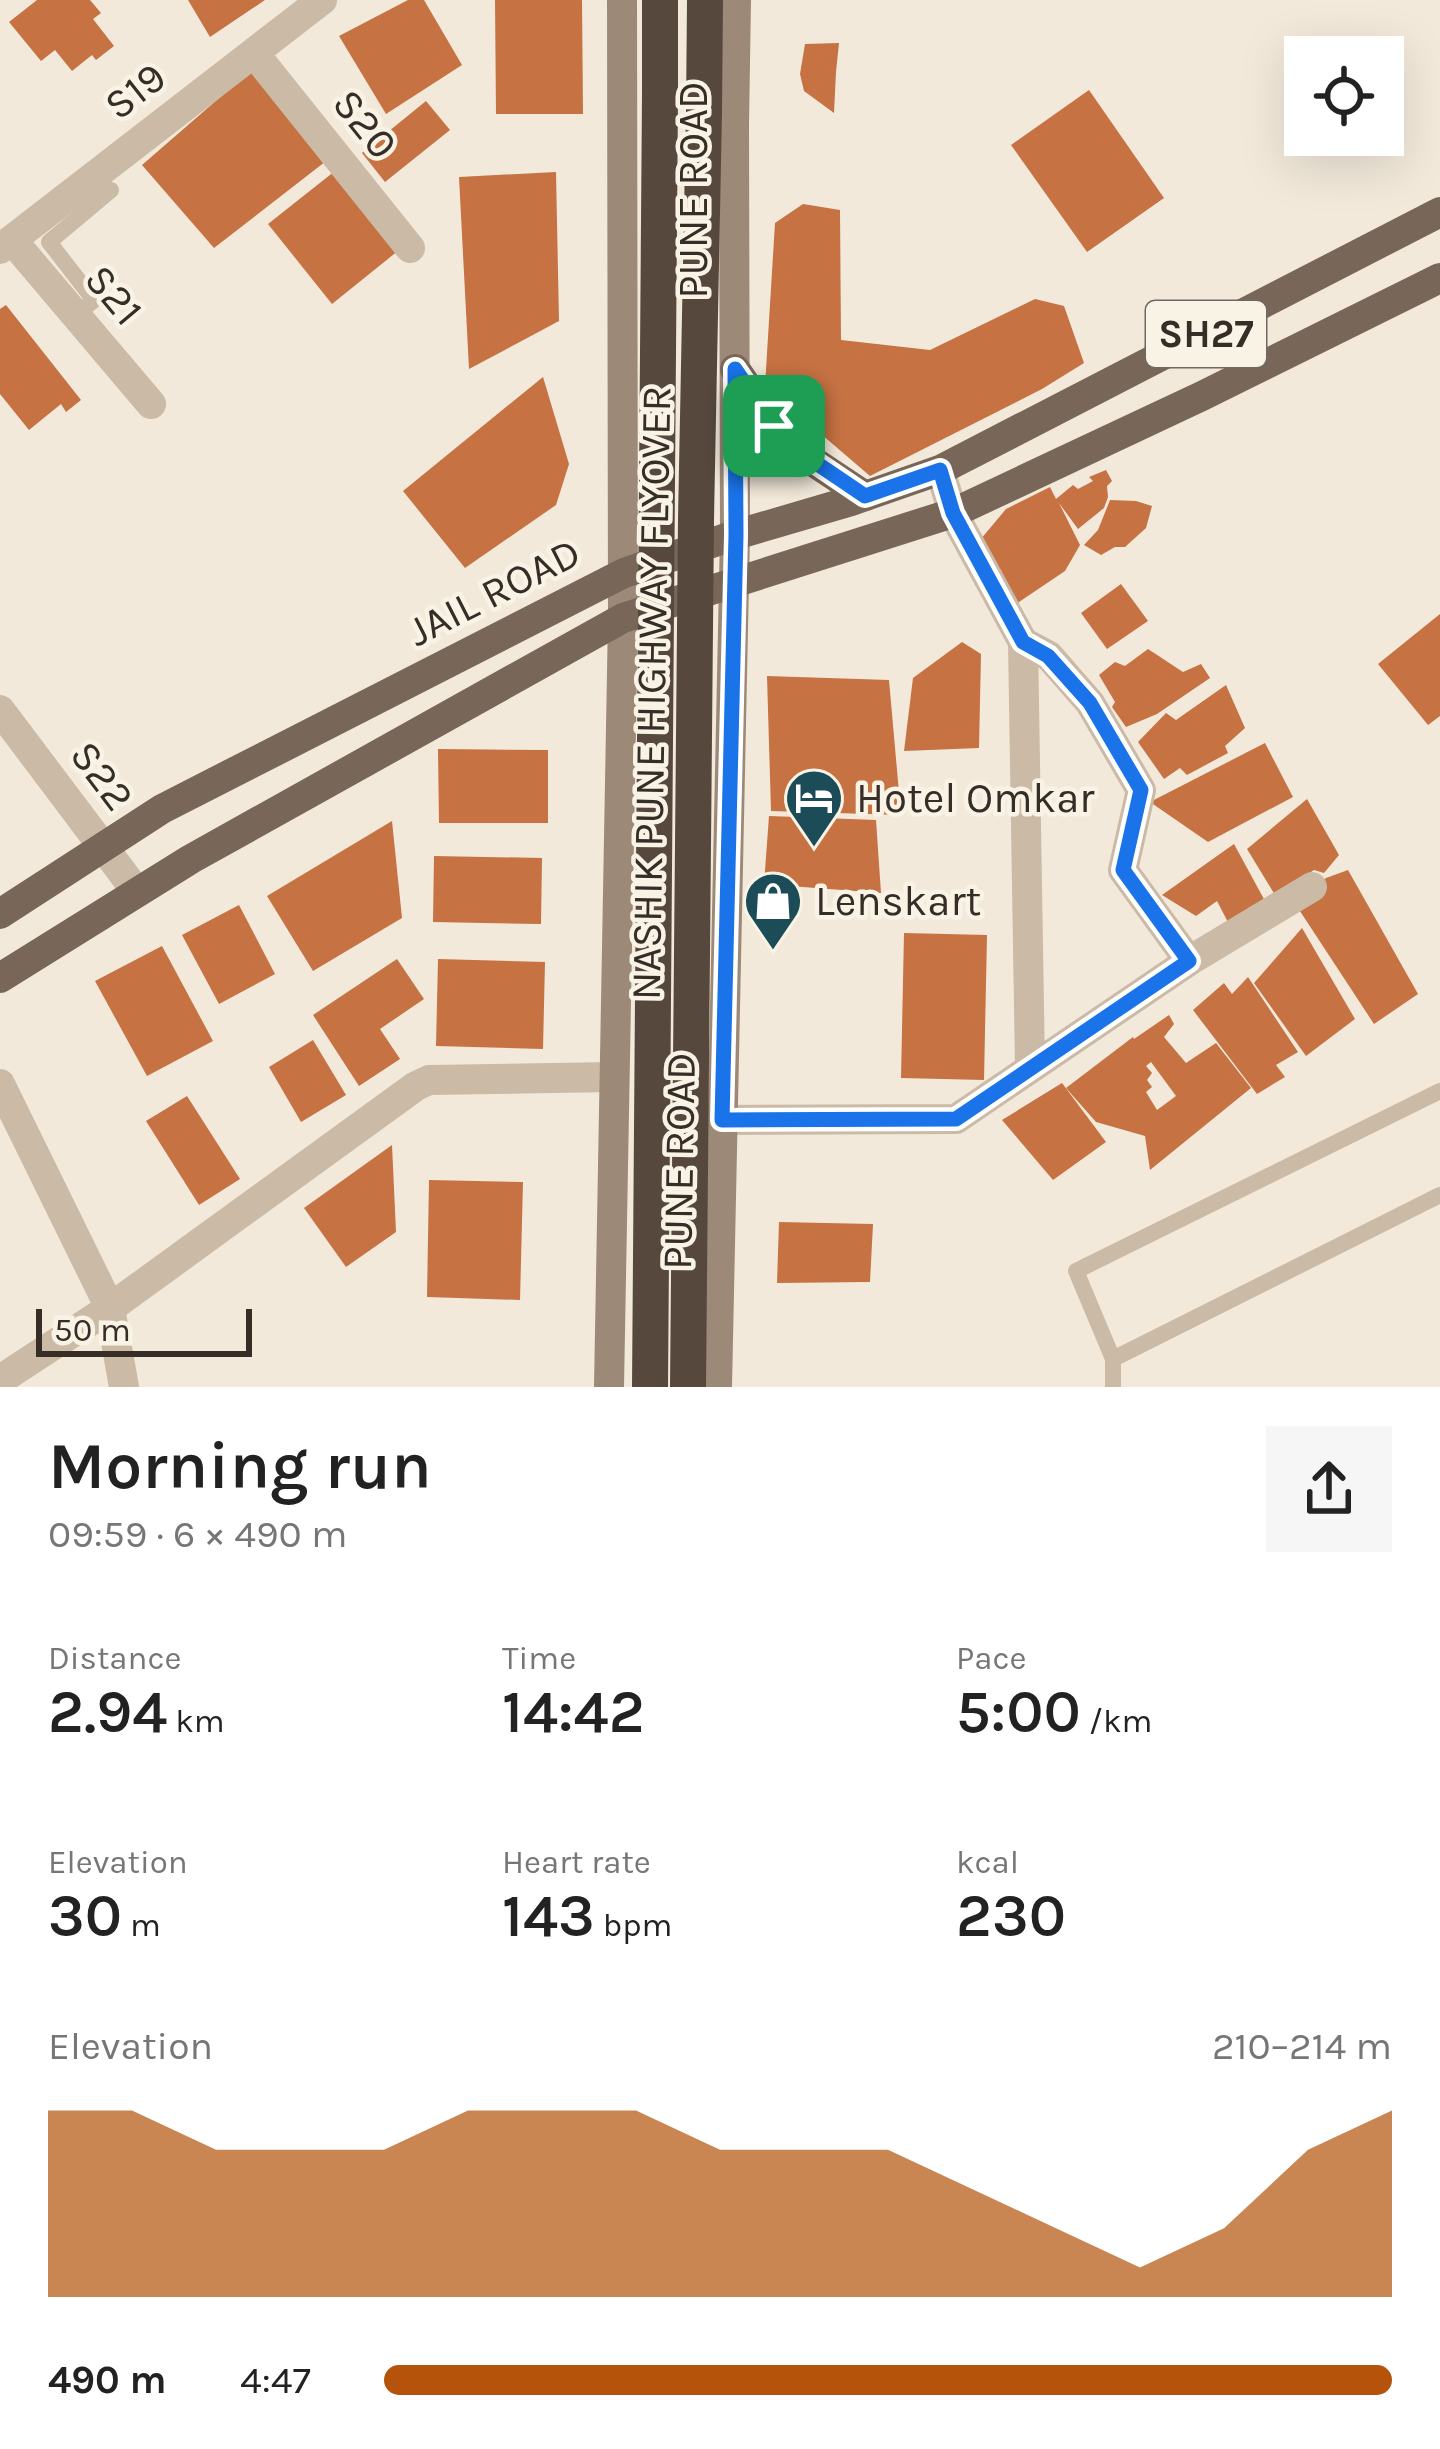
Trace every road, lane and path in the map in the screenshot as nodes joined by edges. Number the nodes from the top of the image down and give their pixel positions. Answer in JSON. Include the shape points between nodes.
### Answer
{"nodes":[{"id":1,"x":322,"y":0,"type":"edge"},
{"id":2,"x":622,"y":0,"type":"edge"},
{"id":3,"x":660,"y":0,"type":"edge"},
{"id":4,"x":705,"y":0,"type":"edge"},
{"id":5,"x":736,"y":0,"type":"edge"},
{"id":6,"x":254,"y":52,"type":"junction"},
{"id":7,"x":111,"y":190,"type":"dead end"},
{"id":8,"x":1440,"y":212,"type":"edge"},
{"id":9,"x":6,"y":244,"type":"edge"},
{"id":10,"x":410,"y":248,"type":"dead end"},
{"id":11,"x":1440,"y":278,"type":"edge"},
{"id":12,"x":76,"y":315,"type":"junction"},
{"id":13,"x":735,"y":369,"type":"junction"},
{"id":14,"x":151,"y":404,"type":"dead end"},
{"id":15,"x":940,"y":470,"type":"junction"},
{"id":16,"x":865,"y":496,"type":"junction"},
{"id":17,"x":953,"y":513,"type":"junction"},
{"id":18,"x":736,"y":535,"type":"junction"},
{"id":19,"x":624,"y":573,"type":"junction"},
{"id":20,"x":734,"y":583,"type":"junction"},
{"id":21,"x":623,"y":618,"type":"junction"},
{"id":22,"x":1023,"y":642,"type":"junction"},
{"id":23,"x":0,"y":710,"type":"edge"},
{"id":24,"x":104,"y":847,"type":"junction"},
{"id":25,"x":1312,"y":887,"type":"dead end"},
{"id":26,"x":137,"y":892,"type":"junction"},
{"id":27,"x":0,"y":914,"type":"edge"},
{"id":28,"x":1189,"y":961,"type":"junction"},
{"id":29,"x":0,"y":978,"type":"edge"},
{"id":30,"x":1030,"y":1068,"type":"junction"},
{"id":31,"x":613,"y":1077,"type":"junction"},
{"id":32,"x":0,"y":1084,"type":"edge"},
{"id":33,"x":1440,"y":1091,"type":"edge"},
{"id":34,"x":722,"y":1120,"type":"junction"},
{"id":35,"x":1440,"y":1196,"type":"edge"},
{"id":36,"x":110,"y":1308,"type":"junction"},
{"id":37,"x":1113,"y":1359,"type":"junction"},
{"id":38,"x":0,"y":1380,"type":"edge"},
{"id":39,"x":124,"y":1387,"type":"edge"},
{"id":40,"x":609,"y":1387,"type":"edge"},
{"id":41,"x":650,"y":1387,"type":"edge"},
{"id":42,"x":688,"y":1387,"type":"edge"},
{"id":43,"x":717,"y":1387,"type":"edge"},
{"id":44,"x":1112,"y":1387,"type":"edge"}],
"edges":[{"from":1,"to":6,"type":"street","name":"S19"},
{"from":2,"to":19,"type":"main road"},
{"from":3,"to":41,"type":"highway","name":"NASHIK PUNE HIGHWAY FLYOVER","bridge":true},
{"from":4,"to":42,"type":"highway","name":"NASHIK PUNE HIGHWAY FLYOVER","bridge":true},
{"from":5,"to":13,"type":"main road","name":"PUNE ROAD"},
{"from":6,"to":9,"type":"street","name":"S19"},
{"from":6,"to":10,"type":"street","name":"S20"},
{"from":7,"to":12,"type":"lane","via":[[49,242],[94,300]]},
{"from":8,"to":15,"type":"main road","name":"JAIL ROAD","number":"SH27"},
{"from":9,"to":12,"type":"street","name":"S21"},
{"from":11,"to":17,"type":"main road","name":"JAIL ROAD"},
{"from":12,"to":14,"type":"street","name":"S21"},
{"from":13,"to":16,"type":"main road","via":[[794,448]]},
{"from":13,"to":18,"type":"main road","name":"PUNE ROAD"},
{"from":15,"to":16,"type":"main road","name":"JAIL ROAD","number":"SH27"},
{"from":15,"to":17,"type":"street"},
{"from":16,"to":18,"type":"main road","name":"JAIL ROAD","number":"SH27"},
{"from":17,"to":20,"type":"main road","name":"JAIL ROAD"},
{"from":17,"to":22,"type":"street"},
{"from":18,"to":19,"type":"main road","name":"JAIL ROAD","number":"SH27"},
{"from":18,"to":20,"type":"main road","name":"PUNE ROAD"},
{"from":19,"to":21,"type":"main road"},
{"from":19,"to":24,"type":"main road","name":"JAIL ROAD","via":[[162,809]]},
{"from":20,"to":21,"type":"main road","name":"JAIL ROAD"},
{"from":20,"to":34,"type":"main road","name":"PUNE ROAD"},
{"from":21,"to":26,"type":"main road","name":"JAIL ROAD"},
{"from":21,"to":31,"type":"main road"},
{"from":22,"to":28,"type":"street","via":[[1048,656],[1090,703],[1141,790],[1123,870]]},
{"from":22,"to":30,"type":"street"},
{"from":23,"to":24,"type":"street","name":"S22"},
{"from":24,"to":26,"type":"street","name":"S22"},
{"from":24,"to":27,"type":"main road","name":"JAIL ROAD"},
{"from":25,"to":28,"type":"street"},
{"from":26,"to":29,"type":"main road","name":"JAIL ROAD"},
{"from":28,"to":30,"type":"street"},
{"from":30,"to":34,"type":"street","via":[[956,1119]]},
{"from":31,"to":36,"type":"street","via":[[429,1080]]},
{"from":31,"to":40,"type":"main road"},
{"from":32,"to":36,"type":"street"},
{"from":33,"to":37,"type":"lane","via":[[1076,1271]]},
{"from":34,"to":43,"type":"main road","name":"PUNE ROAD"},
{"from":35,"to":37,"type":"lane"},
{"from":36,"to":38,"type":"street"},
{"from":36,"to":39,"type":"street"},
{"from":37,"to":44,"type":"lane"}]}
